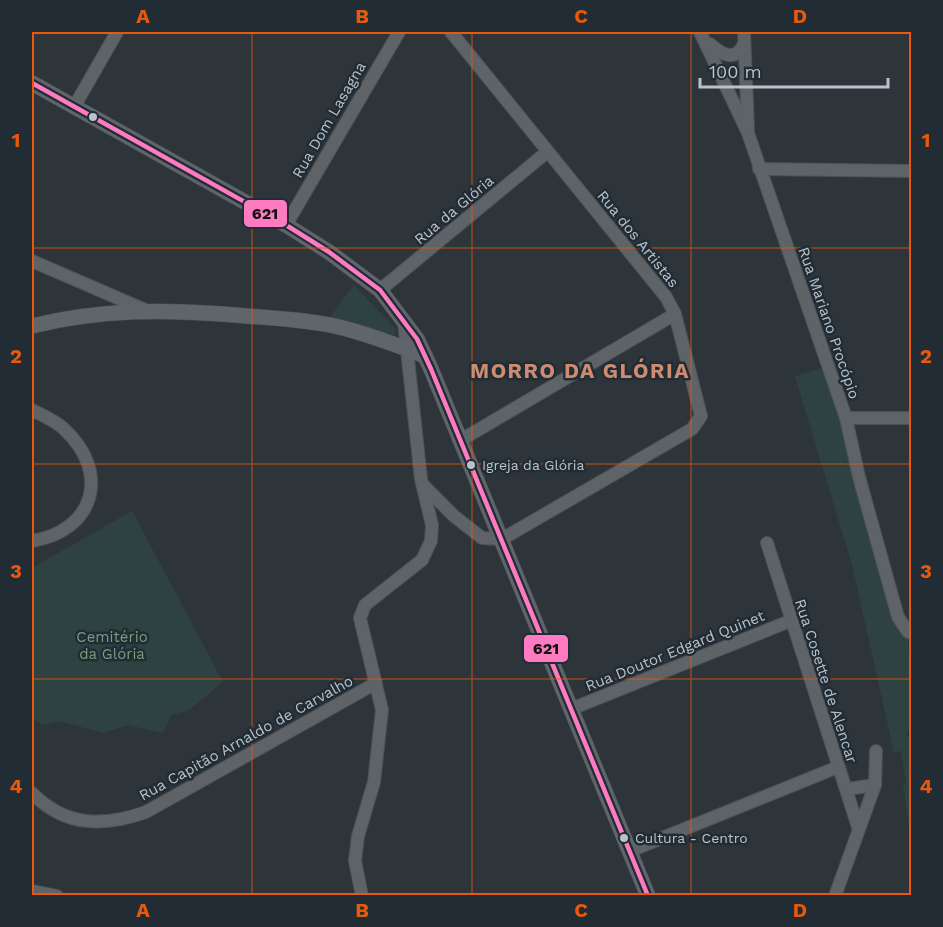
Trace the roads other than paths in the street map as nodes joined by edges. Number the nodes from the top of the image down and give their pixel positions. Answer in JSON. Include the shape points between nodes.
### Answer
{"nodes":[{"id":1,"x":117,"y":32,"type":"edge"},
{"id":2,"x":399,"y":32,"type":"edge"},
{"id":3,"x":451,"y":32,"type":"edge"},
{"id":4,"x":702,"y":36,"type":"edge"},
{"id":5,"x":744,"y":38,"type":"edge"},
{"id":6,"x":32,"y":83,"type":"edge"},
{"id":7,"x":74,"y":107,"type":"junction"},
{"id":8,"x":748,"y":133,"type":"junction"},
{"id":9,"x":547,"y":152,"type":"junction"},
{"id":10,"x":759,"y":169,"type":"junction"},
{"id":11,"x":912,"y":171,"type":"edge"},
{"id":12,"x":286,"y":225,"type":"junction"},
{"id":13,"x":32,"y":261,"type":"edge"},
{"id":14,"x":380,"y":290,"type":"junction"},
{"id":15,"x":143,"y":309,"type":"junction"},
{"id":16,"x":675,"y":314,"type":"junction"},
{"id":17,"x":404,"y":322,"type":"junction"},
{"id":18,"x":32,"y":326,"type":"edge"},
{"id":19,"x":406,"y":348,"type":"junction"},
{"id":20,"x":425,"y":356,"type":"junction"},
{"id":21,"x":32,"y":410,"type":"edge"},
{"id":22,"x":846,"y":418,"type":"junction"},
{"id":23,"x":912,"y":418,"type":"edge"},
{"id":24,"x":461,"y":440,"type":"junction"},
{"id":25,"x":422,"y":484,"type":"junction"},
{"id":26,"x":502,"y":539,"type":"junction"},
{"id":27,"x":32,"y":541,"type":"edge"},
{"id":28,"x":767,"y":543,"type":"dead end"},
{"id":29,"x":790,"y":621,"type":"junction"},
{"id":30,"x":910,"y":632,"type":"edge"},
{"id":31,"x":376,"y":683,"type":"junction"},
{"id":32,"x":571,"y":709,"type":"junction"},
{"id":33,"x":876,"y":751,"type":"dead end"},
{"id":34,"x":838,"y":767,"type":"junction"},
{"id":35,"x":875,"y":785,"type":"junction"},
{"id":36,"x":847,"y":789,"type":"junction"},
{"id":37,"x":32,"y":793,"type":"edge"},
{"id":38,"x":858,"y":827,"type":"junction"},
{"id":39,"x":630,"y":851,"type":"junction"},
{"id":40,"x":32,"y":891,"type":"edge"},
{"id":41,"x":57,"y":896,"type":"edge"},
{"id":42,"x":362,"y":896,"type":"edge"},
{"id":43,"x":648,"y":896,"type":"edge"},
{"id":44,"x":835,"y":896,"type":"edge"}],
"edges":[{"from":1,"to":7,"type":"street"},
{"from":2,"to":12,"type":"street","name":"Rua Dom Lasagna"},
{"from":3,"to":9,"type":"street","name":"Rua dos Artistas"},
{"from":4,"to":5,"type":"street","via":[[719,53],[729,56],[739,53]]},
{"from":4,"to":8,"type":"street","name":"Rua Mariano Procópio"},
{"from":5,"to":8,"type":"street"},
{"from":6,"to":7,"type":"main road"},
{"from":7,"to":12,"type":"main road"},
{"from":8,"to":10,"type":"street","name":"Rua Mariano Procópio"},
{"from":9,"to":14,"type":"street","name":"Rua da Glória"},
{"from":9,"to":16,"type":"street","name":"Rua dos Artistas","via":[[654,279]]},
{"from":10,"to":11,"type":"street"},
{"from":10,"to":22,"type":"street","name":"Rua Mariano Procópio"},
{"from":12,"to":14,"type":"main road"},
{"from":13,"to":15,"type":"street"},
{"from":14,"to":17,"type":"main road"},
{"from":15,"to":18,"type":"main road","via":[[89,314]]},
{"from":15,"to":19,"type":"main road","via":[[308,322]]},
{"from":16,"to":24,"type":"street"},
{"from":16,"to":26,"type":"street","name":"Rua dos Artistas","via":[[700,407],[698,424]]},
{"from":17,"to":19,"type":"street"},
{"from":17,"to":20,"type":"main road"},
{"from":19,"to":20,"type":"main road"},
{"from":19,"to":25,"type":"street"},
{"from":20,"to":24,"type":"main road"},
{"from":21,"to":27,"type":"street","via":[[63,428],[83,451],[92,474],[91,499],[78,520],[55,535]]},
{"from":22,"to":23,"type":"street"},
{"from":22,"to":30,"type":"street","name":"Rua Mariano Procópio","via":[[895,607]]},
{"from":24,"to":26,"type":"main road"},
{"from":25,"to":26,"type":"street","via":[[482,538]]},
{"from":25,"to":31,"type":"street","via":[[432,525],[427,550],[422,560],[364,605],[360,618]]},
{"from":26,"to":32,"type":"main road"},
{"from":28,"to":29,"type":"street","name":"Rua Cosette de Alencar"},
{"from":29,"to":32,"type":"street","name":"Rua Doutor Edgard Quinet"},
{"from":29,"to":34,"type":"street","name":"Rua Cosette de Alencar"},
{"from":31,"to":37,"type":"street","name":"Rua Capitão Arnaldo de Carvalho","via":[[146,812],[120,822],[92,822],[62,814]]},
{"from":31,"to":42,"type":"street","via":[[382,710],[381,740],[355,861]]},
{"from":32,"to":39,"type":"main road"},
{"from":33,"to":35,"type":"street"},
{"from":34,"to":36,"type":"street","name":"Rua Cosette de Alencar"},
{"from":34,"to":39,"type":"street"},
{"from":35,"to":36,"type":"street"},
{"from":35,"to":38,"type":"street"},
{"from":36,"to":38,"type":"street","name":"Rua Cosette de Alencar"},
{"from":38,"to":44,"type":"street"},
{"from":39,"to":43,"type":"main road"},
{"from":40,"to":41,"type":"street"}]}
